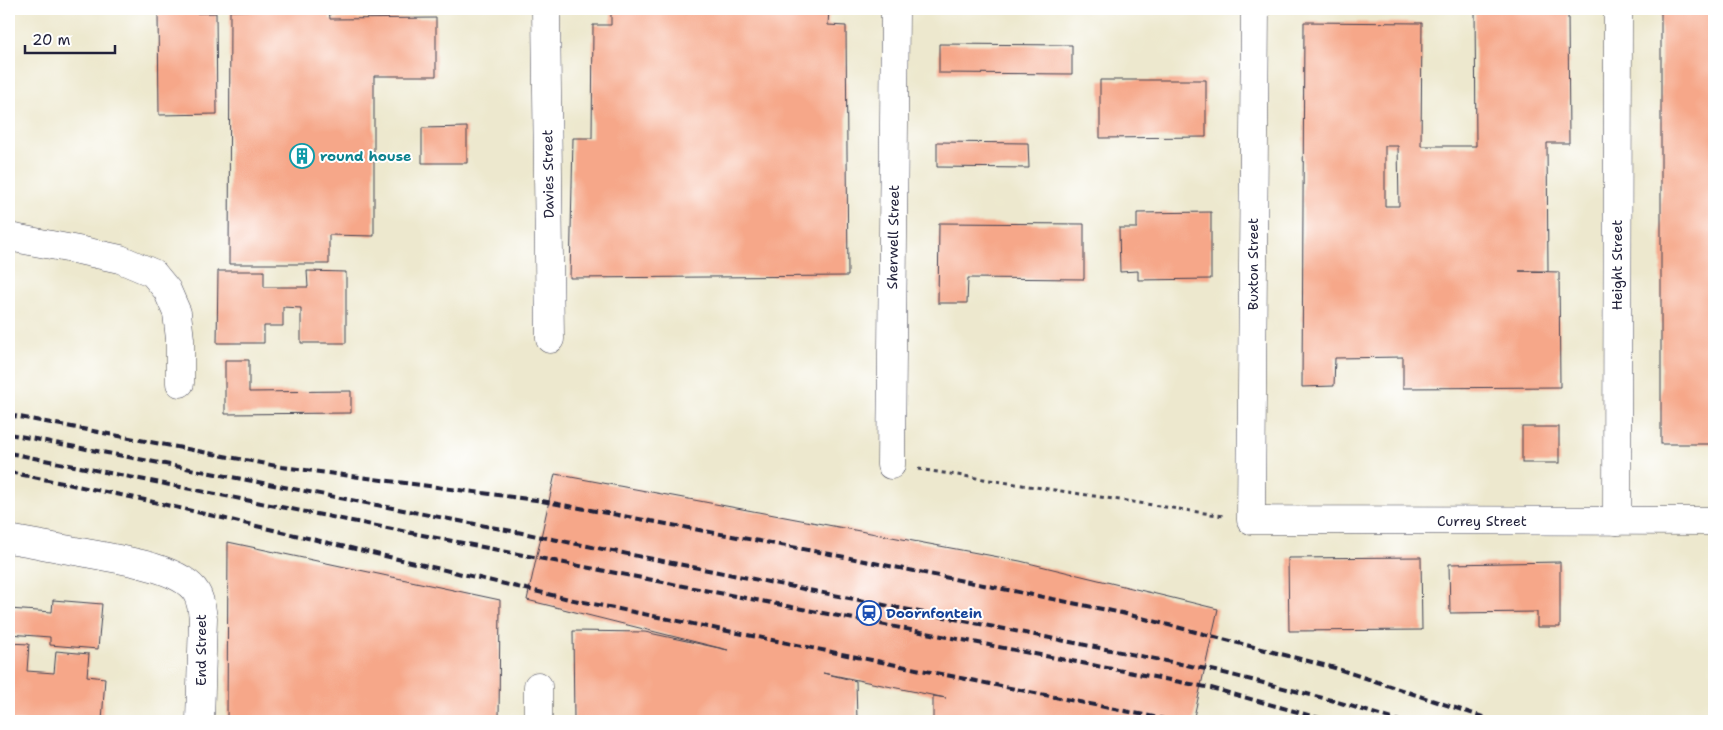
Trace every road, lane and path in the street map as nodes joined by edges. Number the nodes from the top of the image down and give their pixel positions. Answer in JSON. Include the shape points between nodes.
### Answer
{"nodes":[{"id":1,"x":546,"y":9,"type":"edge"},
{"id":2,"x":895,"y":9,"type":"edge"},
{"id":3,"x":1255,"y":9,"type":"edge"},
{"id":4,"x":1618,"y":9,"type":"edge"},
{"id":5,"x":9,"y":237,"type":"edge"},
{"id":6,"x":550,"y":339,"type":"dead end"},
{"id":7,"x":180,"y":382,"type":"dead end"},
{"id":8,"x":890,"y":465,"type":"joint"},
{"id":9,"x":1251,"y":520,"type":"junction"},
{"id":10,"x":1617,"y":521,"type":"junction"},
{"id":11,"x":1714,"y":521,"type":"edge"},
{"id":12,"x":9,"y":538,"type":"edge"},
{"id":13,"x":538,"y":686,"type":"dead end"},
{"id":14,"x":200,"y":721,"type":"edge"},
{"id":15,"x":538,"y":721,"type":"edge"}],
"edges":[{"from":1,"to":6,"type":"street","name":"Davies Street"},
{"from":2,"to":8,"type":"street","name":"Sherwell Street"},
{"from":3,"to":9,"type":"street","name":"Buxton Street"},
{"from":4,"to":10,"type":"street","name":"Height Street"},
{"from":5,"to":7,"type":"street","via":[[120,260],[152,274],[167,290],[178,313]]},
{"from":8,"to":9,"type":"path"},
{"from":9,"to":10,"type":"street","name":"Currey Street"},
{"from":10,"to":11,"type":"street","name":"Currey Street"},
{"from":12,"to":14,"type":"street","name":"End Street","via":[[141,564],[168,572],[188,583],[196,592],[203,618]]},
{"from":13,"to":15,"type":"street"}]}
